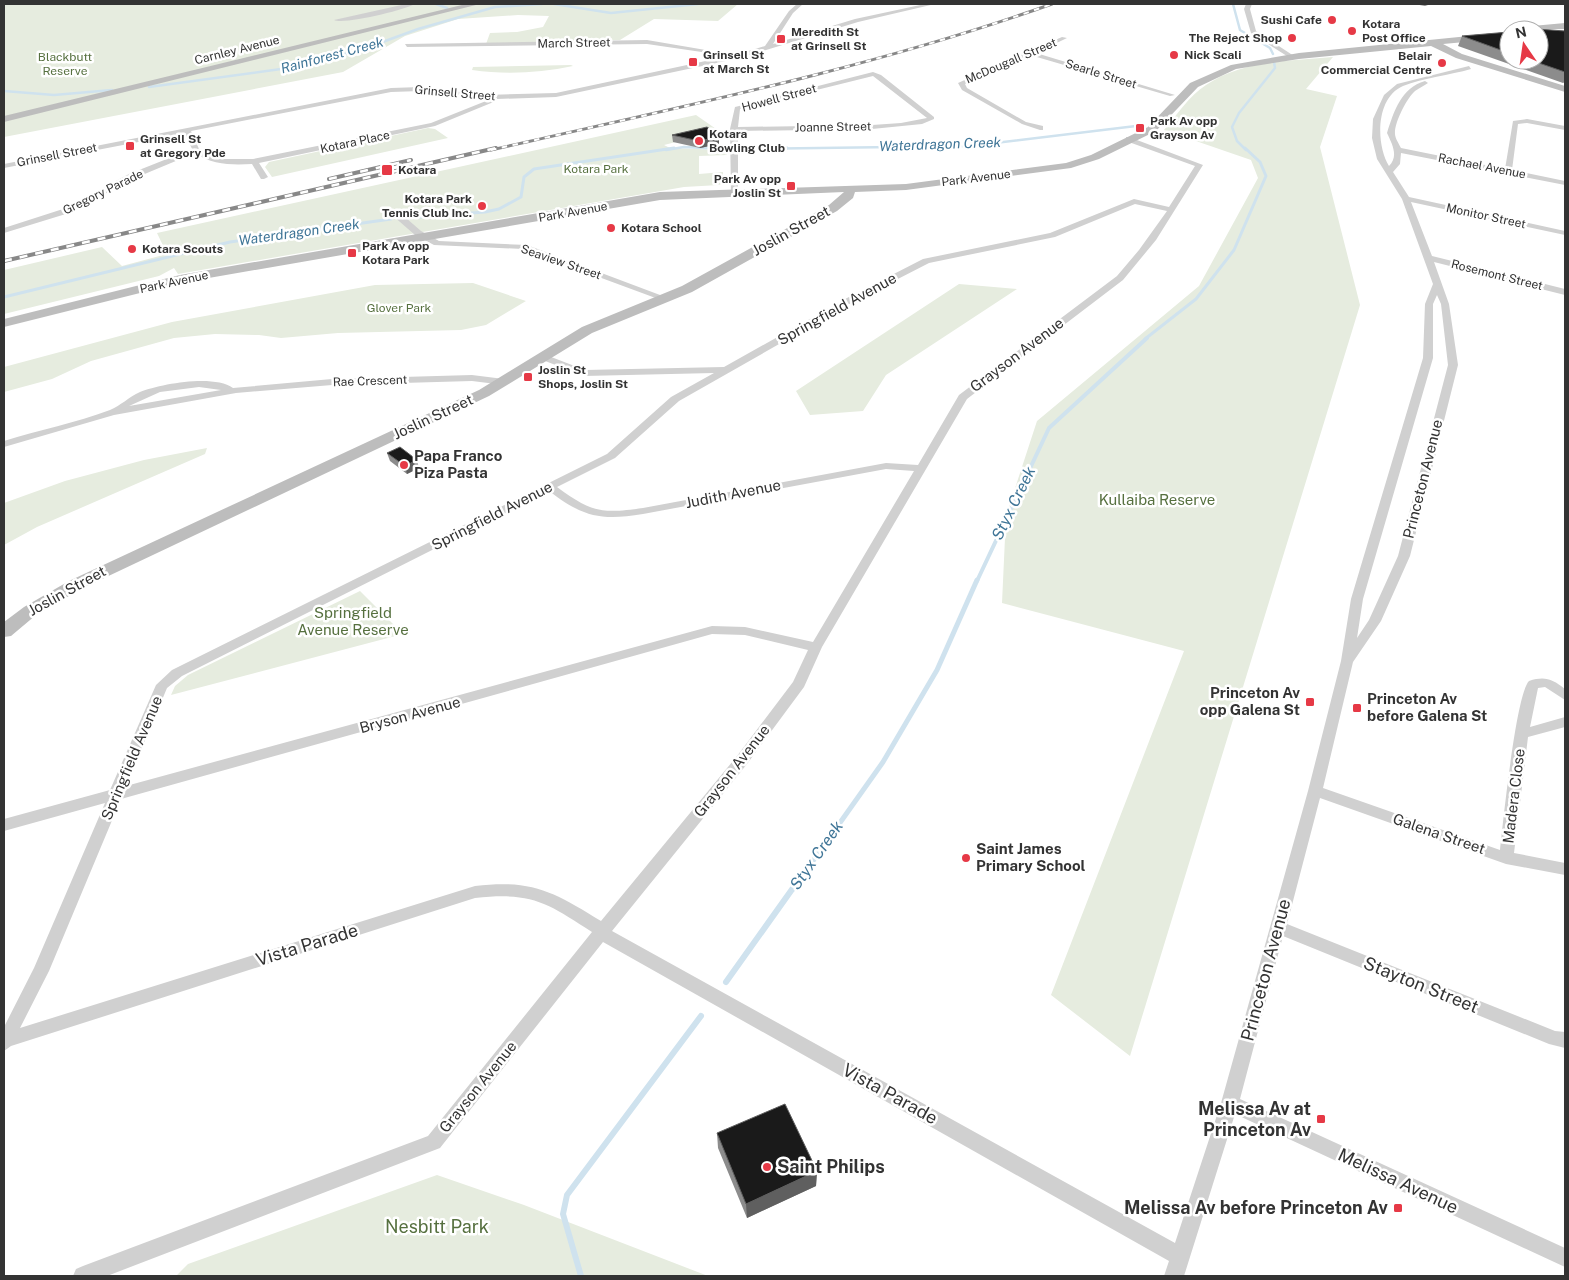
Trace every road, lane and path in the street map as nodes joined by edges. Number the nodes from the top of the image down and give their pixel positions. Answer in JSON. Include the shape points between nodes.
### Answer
{"nodes":[{"id":1,"x":412,"y":4,"type":"edge"},
{"id":2,"x":476,"y":4,"type":"edge"},
{"id":3,"x":800,"y":4,"type":"edge"},
{"id":4,"x":932,"y":4,"type":"edge"},
{"id":5,"x":1249,"y":4,"type":"edge"},
{"id":6,"x":337,"y":20,"type":"dead end"},
{"id":7,"x":1565,"y":26,"type":"edge"},
{"id":8,"x":1549,"y":27,"type":"edge"},
{"id":9,"x":1565,"y":30,"type":"edge"},
{"id":10,"x":1549,"y":31,"type":"edge"},
{"id":11,"x":1499,"y":32,"type":"edge"},
{"id":12,"x":1499,"y":36,"type":"edge"},
{"id":13,"x":1064,"y":38,"type":"dead end"},
{"id":14,"x":1431,"y":42,"type":"junction"},
{"id":15,"x":407,"y":45,"type":"dead end"},
{"id":16,"x":767,"y":48,"type":"junction"},
{"id":17,"x":1030,"y":53,"type":"junction"},
{"id":18,"x":740,"y":56,"type":"junction"},
{"id":19,"x":1294,"y":56,"type":"junction"},
{"id":20,"x":1263,"y":60,"type":"junction"},
{"id":21,"x":1479,"y":62,"type":"junction"},
{"id":22,"x":1469,"y":68,"type":"junction"},
{"id":23,"x":1198,"y":82,"type":"junction"},
{"id":24,"x":1565,"y":89,"type":"edge"},
{"id":25,"x":1172,"y":95,"type":"junction"},
{"id":26,"x":501,"y":97,"type":"junction"},
{"id":27,"x":1168,"y":114,"type":"junction"},
{"id":28,"x":4,"y":119,"type":"edge"},
{"id":29,"x":931,"y":120,"type":"junction"},
{"id":30,"x":940,"y":122,"type":"dead end"},
{"id":31,"x":209,"y":126,"type":"junction"},
{"id":32,"x":734,"y":128,"type":"junction"},
{"id":33,"x":1040,"y":128,"type":"dead end"},
{"id":34,"x":1565,"y":128,"type":"edge"},
{"id":35,"x":187,"y":130,"type":"junction"},
{"id":36,"x":1142,"y":132,"type":"junction"},
{"id":37,"x":1129,"y":139,"type":"junction"},
{"id":38,"x":195,"y":147,"type":"junction"},
{"id":39,"x":1398,"y":150,"type":"junction"},
{"id":40,"x":256,"y":161,"type":"junction"},
{"id":41,"x":4,"y":166,"type":"edge"},
{"id":42,"x":1390,"y":170,"type":"junction"},
{"id":43,"x":1508,"y":171,"type":"junction"},
{"id":44,"x":264,"y":177,"type":"dead end"},
{"id":45,"x":1565,"y":183,"type":"edge"},
{"id":46,"x":850,"y":189,"type":"junction"},
{"id":47,"x":734,"y":192,"type":"junction"},
{"id":48,"x":1406,"y":199,"type":"junction"},
{"id":49,"x":1172,"y":210,"type":"junction"},
{"id":50,"x":395,"y":213,"type":"dead end"},
{"id":51,"x":4,"y":231,"type":"edge"},
{"id":52,"x":1565,"y":233,"type":"edge"},
{"id":53,"x":425,"y":237,"type":"junction"},
{"id":54,"x":1428,"y":258,"type":"junction"},
{"id":55,"x":1437,"y":285,"type":"junction"},
{"id":56,"x":1565,"y":292,"type":"edge"},
{"id":57,"x":664,"y":298,"type":"junction"},
{"id":58,"x":4,"y":323,"type":"edge"},
{"id":59,"x":543,"y":357,"type":"junction"},
{"id":60,"x":726,"y":370,"type":"junction"},
{"id":61,"x":504,"y":382,"type":"junction"},
{"id":62,"x":236,"y":390,"type":"junction"},
{"id":63,"x":113,"y":412,"type":"junction"},
{"id":64,"x":4,"y":444,"type":"edge"},
{"id":65,"x":923,"y":468,"type":"junction"},
{"id":66,"x":550,"y":487,"type":"junction"},
{"id":67,"x":4,"y":631,"type":"edge"},
{"id":68,"x":816,"y":647,"type":"junction"},
{"id":69,"x":1347,"y":661,"type":"junction"},
{"id":70,"x":1565,"y":694,"type":"edge"},
{"id":71,"x":1565,"y":722,"type":"edge"},
{"id":72,"x":1522,"y":734,"type":"junction"},
{"id":73,"x":1316,"y":791,"type":"junction"},
{"id":74,"x":116,"y":795,"type":"junction"},
{"id":75,"x":4,"y":825,"type":"edge"},
{"id":76,"x":1506,"y":858,"type":"junction"},
{"id":77,"x":1565,"y":869,"type":"edge"},
{"id":78,"x":1277,"y":927,"type":"junction"},
{"id":79,"x":602,"y":931,"type":"junction"},
{"id":80,"x":1565,"y":1040,"type":"edge"},
{"id":81,"x":5,"y":1041,"type":"edge"},
{"id":82,"x":1230,"y":1103,"type":"junction"},
{"id":83,"x":1179,"y":1256,"type":"junction"},
{"id":84,"x":1565,"y":1258,"type":"edge"},
{"id":85,"x":120,"y":1269,"type":"edge"},
{"id":86,"x":83,"y":1276,"type":"edge"},
{"id":87,"x":1174,"y":1276,"type":"edge"}],
"edges":[{"from":1,"to":6,"type":"street"},
{"from":2,"to":28,"type":"main road","name":"Carnley Avenue"},
{"from":3,"to":16,"type":"street"},
{"from":4,"to":16,"type":"street","name":"Grinsell Street","via":[[857,20]]},
{"from":5,"to":19,"type":"street","via":[[1251,30]]},
{"from":7,"to":8,"type":"main road"},
{"from":9,"to":10,"type":"main road"},
{"from":11,"to":14,"type":"main road","name":"Park Avenue"},
{"from":12,"to":14,"type":"main road","name":"Park Avenue"},
{"from":13,"to":17,"type":"street","name":"McDougall Street"},
{"from":14,"to":19,"type":"main road","name":"Park Avenue"},
{"from":14,"to":21,"type":"main road"},
{"from":15,"to":18,"type":"street","name":"March Street","via":[[647,42]]},
{"from":16,"to":18,"type":"street","name":"Grinsell Street"},
{"from":17,"to":25,"type":"street","name":"Searle Street"},
{"from":17,"to":33,"type":"street","name":"McDougall Street","via":[[961,84],[964,89],[1024,123]]},
{"from":18,"to":26,"type":"street","name":"Grinsell Street","via":[[559,95]]},
{"from":19,"to":20,"type":"main road","name":"Park Avenue"},
{"from":20,"to":23,"type":"main road","name":"Park Avenue","via":[[1234,67]]},
{"from":20,"to":25,"type":"main road","name":"Park Avenue","via":[[1230,64],[1203,74]]},
{"from":21,"to":22,"type":"street","name":"Princeton Avenue"},
{"from":21,"to":24,"type":"main road"},
{"from":22,"to":39,"type":"street","name":"Princeton Avenue","via":[[1442,80],[1415,86],[1404,99],[1391,133]]},
{"from":22,"to":42,"type":"street","name":"Princeton Avenue","via":[[1408,81],[1387,95],[1377,119],[1376,138],[1381,159]]},
{"from":23,"to":25,"type":"main road"},
{"from":23,"to":27,"type":"main road","name":"Park Avenue"},
{"from":25,"to":27,"type":"main road","via":[[1174,98],[1167,109]]},
{"from":25,"to":36,"type":"main road","name":"Park Avenue"},
{"from":26,"to":31,"type":"street","name":"Grinsell Street","via":[[451,96],[421,89],[391,90]]},
{"from":26,"to":40,"type":"street","name":"Kotara Place","via":[[422,128]]},
{"from":27,"to":36,"type":"main road","name":"Park Avenue","via":[[1152,129]]},
{"from":29,"to":30,"type":"street","name":"Joanne Street"},
{"from":29,"to":32,"type":"street","name":"Joanne Street","via":[[889,126]]},
{"from":29,"to":32,"type":"street","name":"Howell Street","via":[[932,116],[872,74],[737,108]]},
{"from":31,"to":35,"type":"street","name":"Grinsell Street"},
{"from":31,"to":38,"type":"street","name":"Gregory Parade","via":[[210,130]]},
{"from":32,"to":47,"type":"street","name":"Howell Street"},
{"from":34,"to":43,"type":"street","via":[[1515,122]]},
{"from":35,"to":38,"type":"street"},
{"from":35,"to":41,"type":"street","name":"Grinsell Street"},
{"from":36,"to":37,"type":"main road","name":"Park Avenue"},
{"from":37,"to":46,"type":"main road","name":"Park Avenue","via":[[1088,160],[1058,168],[919,185]]},
{"from":37,"to":49,"type":"street","name":"Grayson Avenue","via":[[1199,165]]},
{"from":38,"to":40,"type":"street","name":"Kotara Place","via":[[216,159]]},
{"from":38,"to":51,"type":"street","name":"Gregory Parade","via":[[66,211]]},
{"from":39,"to":42,"type":"street","via":[[1396,164]]},
{"from":39,"to":43,"type":"street","name":"Rachael Avenue"},
{"from":40,"to":44,"type":"street","via":[[255,165]]},
{"from":42,"to":48,"type":"street","name":"Princeton Avenue"},
{"from":43,"to":45,"type":"street","name":"Rachael Avenue"},
{"from":46,"to":47,"type":"main road","name":"Park Avenue"},
{"from":46,"to":57,"type":"street","name":"Joslin Street","via":[[849,196],[833,208],[687,289]]},
{"from":47,"to":53,"type":"main road","name":"Park Avenue","via":[[660,196]]},
{"from":48,"to":52,"type":"street","name":"Monitor Street"},
{"from":48,"to":54,"type":"street","name":"Princeton Avenue"},
{"from":49,"to":60,"type":"street","name":"Springfield Avenue","via":[[1134,201],[1052,235],[926,261]]},
{"from":49,"to":65,"type":"street","name":"Grayson Avenue","via":[[1138,260],[1120,278],[963,397]]},
{"from":50,"to":53,"type":"street"},
{"from":53,"to":57,"type":"street","name":"Seaview Street","via":[[437,243],[524,247]]},
{"from":53,"to":58,"type":"street","name":"Park Avenue","via":[[180,279]]},
{"from":54,"to":55,"type":"street","name":"Princeton Avenue"},
{"from":54,"to":56,"type":"street","name":"Rosemont Street"},
{"from":55,"to":69,"type":"street","name":"Princeton Avenue","via":[[1429,304],[1428,358],[1357,599]]},
{"from":55,"to":69,"type":"street","name":"Princeton Avenue","via":[[1445,304],[1453,364],[1404,556],[1376,621]]},
{"from":57,"to":59,"type":"street","name":"Joslin Street","via":[[602,323]]},
{"from":59,"to":60,"type":"street","via":[[584,373]]},
{"from":59,"to":61,"type":"street","name":"Joslin Street"},
{"from":60,"to":66,"type":"street","name":"Springfield Avenue","via":[[675,399],[627,445]]},
{"from":61,"to":62,"type":"street","name":"Rae Crescent","via":[[472,378],[332,382]]},
{"from":61,"to":67,"type":"main road","name":"Joslin Street","via":[[75,585],[30,611]]},
{"from":62,"to":63,"type":"street","name":"Rae Crescent"},
{"from":62,"to":63,"type":"street","name":"Rae Crescent","via":[[207,383],[175,384],[136,396]]},
{"from":63,"to":64,"type":"street","name":"Rae Crescent"},
{"from":65,"to":66,"type":"street","name":"Judith Avenue","via":[[886,466],[609,515],[579,508]]},
{"from":65,"to":68,"type":"street","name":"Grayson Avenue"},
{"from":66,"to":74,"type":"street","name":"Springfield Avenue","via":[[177,673],[162,686]]},
{"from":68,"to":74,"type":"street","name":"Bryson Avenue","via":[[745,631],[712,630]]},
{"from":68,"to":79,"type":"street","name":"Grayson Avenue","via":[[799,684],[742,760]]},
{"from":69,"to":73,"type":"street","name":"Princeton Avenue"},
{"from":70,"to":72,"type":"street","name":"Madera Close","via":[[1547,682],[1534,684]]},
{"from":71,"to":72,"type":"street","name":"Madera Close"},
{"from":72,"to":76,"type":"street","name":"Madera Close"},
{"from":73,"to":76,"type":"street","name":"Galena Street"},
{"from":73,"to":78,"type":"street","name":"Princeton Avenue"},
{"from":74,"to":75,"type":"street","name":"Bryson Avenue"},
{"from":74,"to":81,"type":"street","name":"Springfield Avenue","via":[[41,971]]},
{"from":76,"to":77,"type":"street","name":"Galena Street"},
{"from":78,"to":80,"type":"street","name":"Stayton Street","via":[[1555,1039]]},
{"from":78,"to":82,"type":"street","name":"Princeton Avenue"},
{"from":79,"to":81,"type":"street","name":"Vista Parade","via":[[547,896],[525,889],[475,892]]},
{"from":79,"to":83,"type":"street","name":"Vista Parade"},
{"from":79,"to":85,"type":"street","name":"Grayson Avenue","via":[[434,1142]]},
{"from":82,"to":83,"type":"street","name":"Princeton Avenue"},
{"from":82,"to":84,"type":"street","name":"Melissa Avenue"},
{"from":83,"to":87,"type":"street","name":"Princeton Avenue"},
{"from":85,"to":86,"type":"street","name":"Grayson Avenue"}]}
